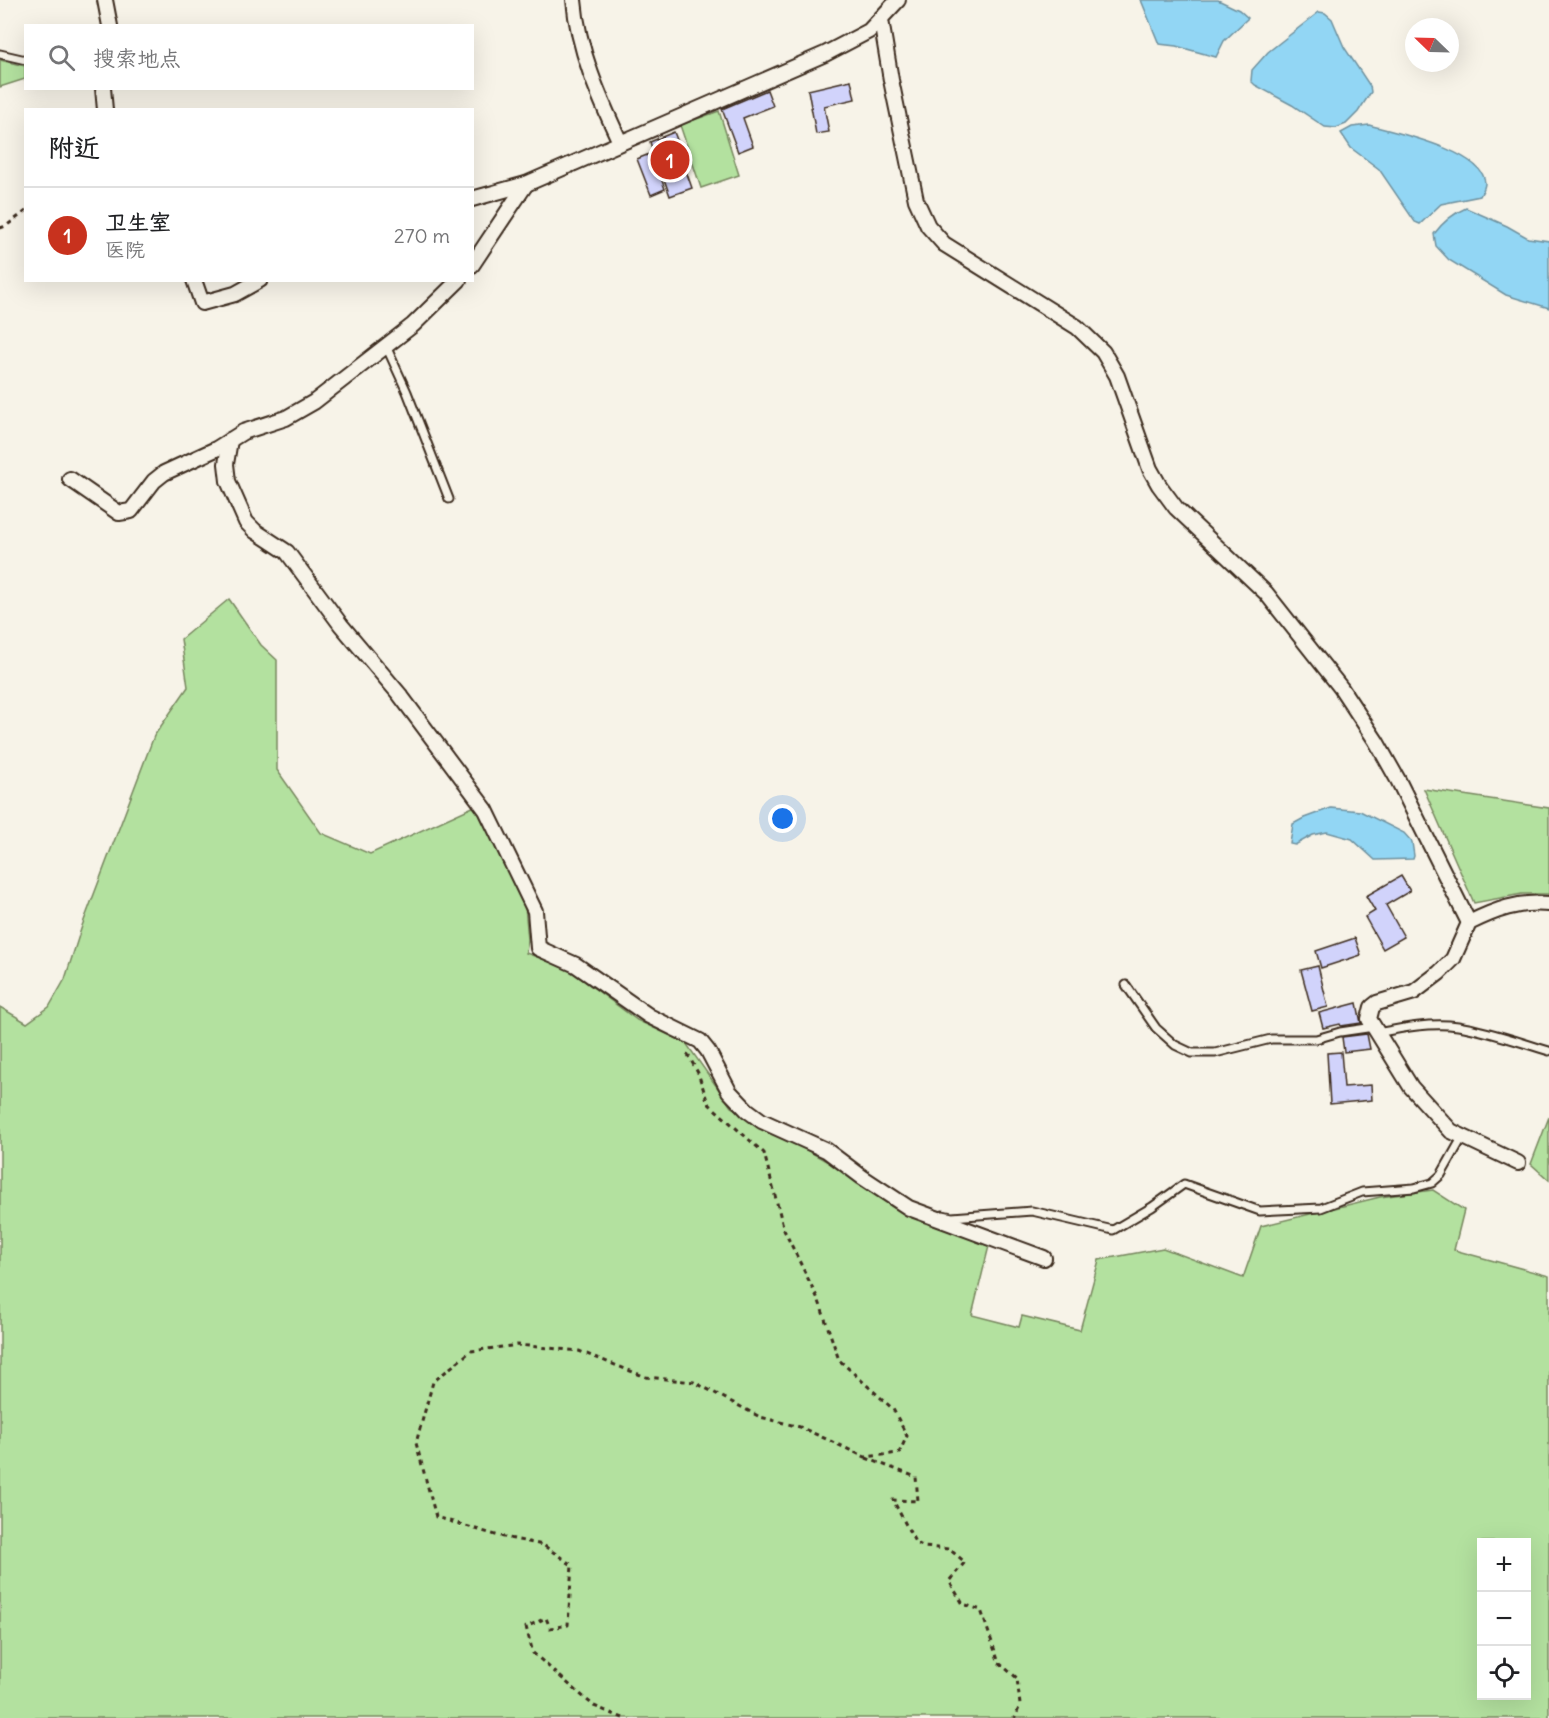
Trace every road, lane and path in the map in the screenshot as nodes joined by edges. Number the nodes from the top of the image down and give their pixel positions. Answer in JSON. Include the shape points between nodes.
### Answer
{"nodes":[{"id":1,"x":105,"y":0,"type":"edge"},
{"id":2,"x":574,"y":0,"type":"edge"},
{"id":3,"x":898,"y":0,"type":"edge"},
{"id":4,"x":881,"y":20,"type":"junction"},
{"id":5,"x":110,"y":24,"type":"edge"},
{"id":6,"x":0,"y":54,"type":"edge"},
{"id":7,"x":24,"y":60,"type":"edge"},
{"id":8,"x":103,"y":90,"type":"edge"},
{"id":9,"x":105,"y":108,"type":"edge"},
{"id":10,"x":620,"y":142,"type":"junction"},
{"id":11,"x":526,"y":184,"type":"junction"},
{"id":12,"x":474,"y":198,"type":"edge"},
{"id":13,"x":24,"y":212,"type":"edge"},
{"id":14,"x":0,"y":228,"type":"edge"},
{"id":15,"x":474,"y":262,"type":"edge"},
{"id":16,"x":195,"y":282,"type":"edge"},
{"id":17,"x":256,"y":282,"type":"edge"},
{"id":18,"x":457,"y":282,"type":"edge"},
{"id":19,"x":386,"y":346,"type":"junction"},
{"id":20,"x":230,"y":440,"type":"junction"},
{"id":21,"x":70,"y":479,"type":"dead end"},
{"id":22,"x":449,"y":499,"type":"dead end"},
{"id":23,"x":1549,"y":904,"type":"edge"},
{"id":24,"x":1469,"y":923,"type":"junction"},
{"id":25,"x":1126,"y":985,"type":"dead end"},
{"id":26,"x":674,"y":1029,"type":"junction"},
{"id":27,"x":1376,"y":1030,"type":"junction"},
{"id":28,"x":1549,"y":1051,"type":"edge"},
{"id":29,"x":1462,"y":1138,"type":"junction"},
{"id":30,"x":1518,"y":1163,"type":"dead end"},
{"id":31,"x":914,"y":1210,"type":"junction"},
{"id":32,"x":1044,"y":1258,"type":"dead end"},
{"id":33,"x":865,"y":1457,"type":"junction"},
{"id":34,"x":623,"y":1718,"type":"edge"},
{"id":35,"x":1015,"y":1718,"type":"edge"}],
"edges":[{"from":1,"to":5,"type":"street"},
{"from":2,"to":10,"type":"street","via":[[575,19],[595,88]]},
{"from":3,"to":4,"type":"street"},
{"from":4,"to":10,"type":"street","via":[[869,31],[825,54]]},
{"from":4,"to":24,"type":"street","via":[[916,200],[928,226],[944,244],[1077,327],[1102,352],[1117,376],[1159,485],[1176,508],[1266,593],[1341,688],[1398,780]]},
{"from":6,"to":7,"type":"lane"},
{"from":8,"to":9,"type":"street"},
{"from":10,"to":11,"type":"street"},
{"from":11,"to":12,"type":"street"},
{"from":11,"to":15,"type":"street"},
{"from":13,"to":14,"type":"path"},
{"from":16,"to":17,"type":"street","via":[[201,303],[235,294]]},
{"from":18,"to":19,"type":"street"},
{"from":19,"to":20,"type":"street","via":[[303,409]]},
{"from":19,"to":22,"type":"lane"},
{"from":20,"to":21,"type":"street","via":[[164,473],[136,507],[125,513],[102,503]]},
{"from":20,"to":26,"type":"street","via":[[228,481],[246,522],[287,552],[486,810],[535,911],[538,948],[592,974],[638,1009]]},
{"from":23,"to":24,"type":"street","via":[[1498,909]]},
{"from":24,"to":27,"type":"street","via":[[1453,959],[1439,973],[1413,992],[1372,1007],[1369,1019]]},
{"from":25,"to":27,"type":"lane","via":[[1156,1028],[1174,1045],[1192,1053],[1215,1053],[1271,1039],[1316,1039],[1340,1032]]},
{"from":26,"to":31,"type":"street","via":[[700,1041],[725,1086],[747,1110],[762,1121],[826,1150]]},
{"from":26,"to":33,"type":"path","via":[[698,1073],[708,1103],[764,1153],[784,1230],[819,1300],[839,1360],[893,1409],[907,1436],[899,1453]]},
{"from":27,"to":28,"type":"lane","via":[[1456,1026]]},
{"from":27,"to":29,"type":"street","via":[[1411,1087]]},
{"from":29,"to":30,"type":"street"},
{"from":29,"to":31,"type":"lane","via":[[1442,1175],[1432,1184],[1362,1192],[1321,1208],[1260,1211],[1184,1184],[1113,1230],[1032,1211],[952,1217]]},
{"from":31,"to":32,"type":"street"},
{"from":33,"to":34,"type":"path","via":[[800,1427],[760,1417],[694,1382],[646,1377],[579,1351],[518,1345],[471,1351],[433,1382],[416,1443],[436,1517],[543,1545],[572,1565],[568,1625],[550,1628],[546,1618],[526,1627],[533,1653],[594,1706]]},
{"from":33,"to":35,"type":"path","via":[[916,1477],[918,1501],[893,1500],[915,1542],[924,1547],[949,1549],[965,1562],[949,1581],[963,1604],[981,1610],[999,1663],[1017,1678],[1020,1706]]}]}
